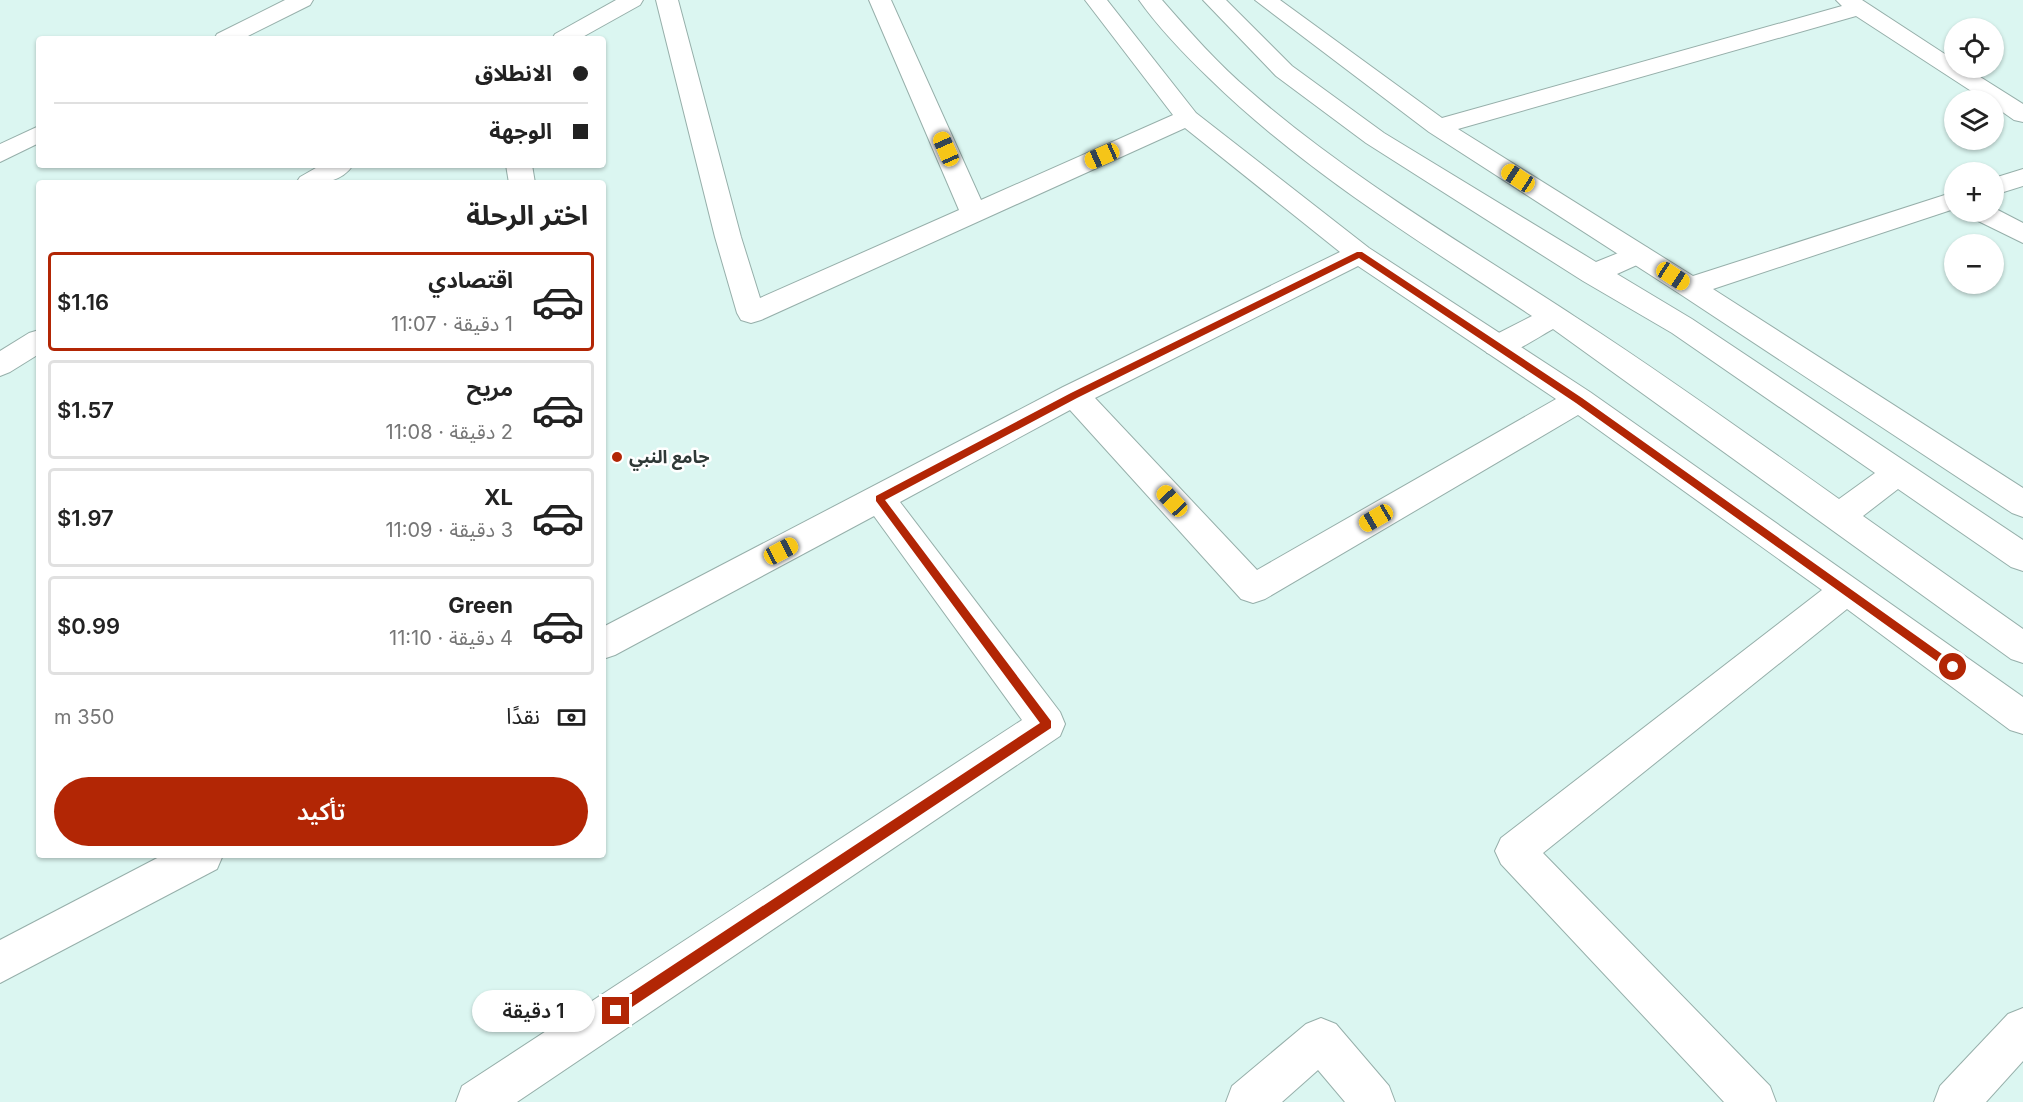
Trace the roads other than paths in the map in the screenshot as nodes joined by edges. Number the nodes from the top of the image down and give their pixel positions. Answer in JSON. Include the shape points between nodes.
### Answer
{"nodes":[{"id":1,"x":302,"y":0,"type":"edge"},
{"id":2,"x":667,"y":0,"type":"edge"},
{"id":3,"x":880,"y":0,"type":"edge"},
{"id":4,"x":1096,"y":0,"type":"edge"},
{"id":5,"x":1150,"y":0,"type":"edge"},
{"id":6,"x":1214,"y":0,"type":"edge"},
{"id":7,"x":1266,"y":0,"type":"edge"},
{"id":8,"x":625,"y":1,"type":"edge"},
{"id":9,"x":1853,"y":4,"type":"edge"},
{"id":10,"x":231,"y":36,"type":"edge"},
{"id":11,"x":568,"y":36,"type":"edge"},
{"id":12,"x":2023,"y":115,"type":"edge"},
{"id":13,"x":1187,"y":118,"type":"junction"},
{"id":14,"x":1438,"y":127,"type":"junction"},
{"id":15,"x":36,"y":136,"type":"edge"},
{"id":16,"x":0,"y":154,"type":"edge"},
{"id":17,"x":335,"y":168,"type":"edge"},
{"id":18,"x":2023,"y":177,"type":"edge"},
{"id":19,"x":314,"y":180,"type":"edge"},
{"id":20,"x":2004,"y":184,"type":"edge"},
{"id":21,"x":1944,"y":203,"type":"edge"},
{"id":22,"x":974,"y":213,"type":"junction"},
{"id":23,"x":2000,"y":222,"type":"edge"},
{"id":24,"x":2023,"y":234,"type":"edge"},
{"id":25,"x":1359,"y":254,"type":"junction"},
{"id":26,"x":1638,"y":254,"type":"junction"},
{"id":27,"x":1593,"y":274,"type":"junction"},
{"id":28,"x":1690,"y":287,"type":"junction"},
{"id":29,"x":1553,"y":317,"type":"junction"},
{"id":30,"x":36,"y":342,"type":"edge"},
{"id":31,"x":1497,"y":345,"type":"junction"},
{"id":32,"x":0,"y":365,"type":"edge"},
{"id":33,"x":1074,"y":395,"type":"junction"},
{"id":34,"x":1579,"y":400,"type":"junction"},
{"id":35,"x":1898,"y":472,"type":"junction"},
{"id":36,"x":879,"y":499,"type":"junction"},
{"id":37,"x":2023,"y":504,"type":"edge"},
{"id":38,"x":1839,"y":517,"type":"junction"},
{"id":39,"x":2023,"y":557,"type":"edge"},
{"id":40,"x":1847,"y":590,"type":"junction"},
{"id":41,"x":606,"y":642,"type":"edge"},
{"id":42,"x":2023,"y":648,"type":"edge"},
{"id":43,"x":2023,"y":718,"type":"edge"},
{"id":44,"x":197,"y":858,"type":"edge"},
{"id":45,"x":0,"y":962,"type":"edge"},
{"id":46,"x":2023,"y":1029,"type":"edge"},
{"id":47,"x":478,"y":1102,"type":"edge"},
{"id":48,"x":1248,"y":1102,"type":"edge"},
{"id":49,"x":1373,"y":1102,"type":"edge"},
{"id":50,"x":1754,"y":1102,"type":"edge"},
{"id":51,"x":1956,"y":1102,"type":"edge"}],
"edges":[{"from":1,"to":10,"type":"street"},
{"from":2,"to":22,"type":"street","via":[[751,314]]},
{"from":3,"to":22,"type":"street"},
{"from":4,"to":13,"type":"street"},
{"from":5,"to":29,"type":"street","via":[[1243,98],[1296,140],[1413,227]]},
{"from":6,"to":27,"type":"street","via":[[1284,71],[1375,138]]},
{"from":7,"to":14,"type":"street"},
{"from":8,"to":11,"type":"street"},
{"from":9,"to":12,"type":"street"},
{"from":9,"to":14,"type":"street"},
{"from":13,"to":22,"type":"street"},
{"from":13,"to":25,"type":"street"},
{"from":14,"to":26,"type":"street"},
{"from":15,"to":16,"type":"street"},
{"from":17,"to":19,"type":"street"},
{"from":18,"to":20,"type":"street"},
{"from":21,"to":28,"type":"street"},
{"from":23,"to":24,"type":"street"},
{"from":25,"to":31,"type":"street"},
{"from":25,"to":33,"type":"street"},
{"from":26,"to":27,"type":"street"},
{"from":26,"to":28,"type":"street"},
{"from":27,"to":35,"type":"street","via":[[1682,326]]},
{"from":28,"to":37,"type":"street"},
{"from":29,"to":31,"type":"street"},
{"from":29,"to":38,"type":"street"},
{"from":30,"to":32,"type":"street"},
{"from":31,"to":34,"type":"street"},
{"from":33,"to":34,"type":"street","via":[[1253,589]]},
{"from":33,"to":36,"type":"street"},
{"from":34,"to":40,"type":"street"},
{"from":35,"to":38,"type":"street"},
{"from":35,"to":39,"type":"street"},
{"from":36,"to":41,"type":"street"},
{"from":36,"to":47,"type":"street","via":[[1047,724]]},
{"from":38,"to":42,"type":"street"},
{"from":40,"to":43,"type":"street"},
{"from":40,"to":50,"type":"street","via":[[1515,851]]},
{"from":44,"to":45,"type":"street"},
{"from":46,"to":51,"type":"street"},
{"from":48,"to":49,"type":"street","via":[[1321,1039]]}]}
